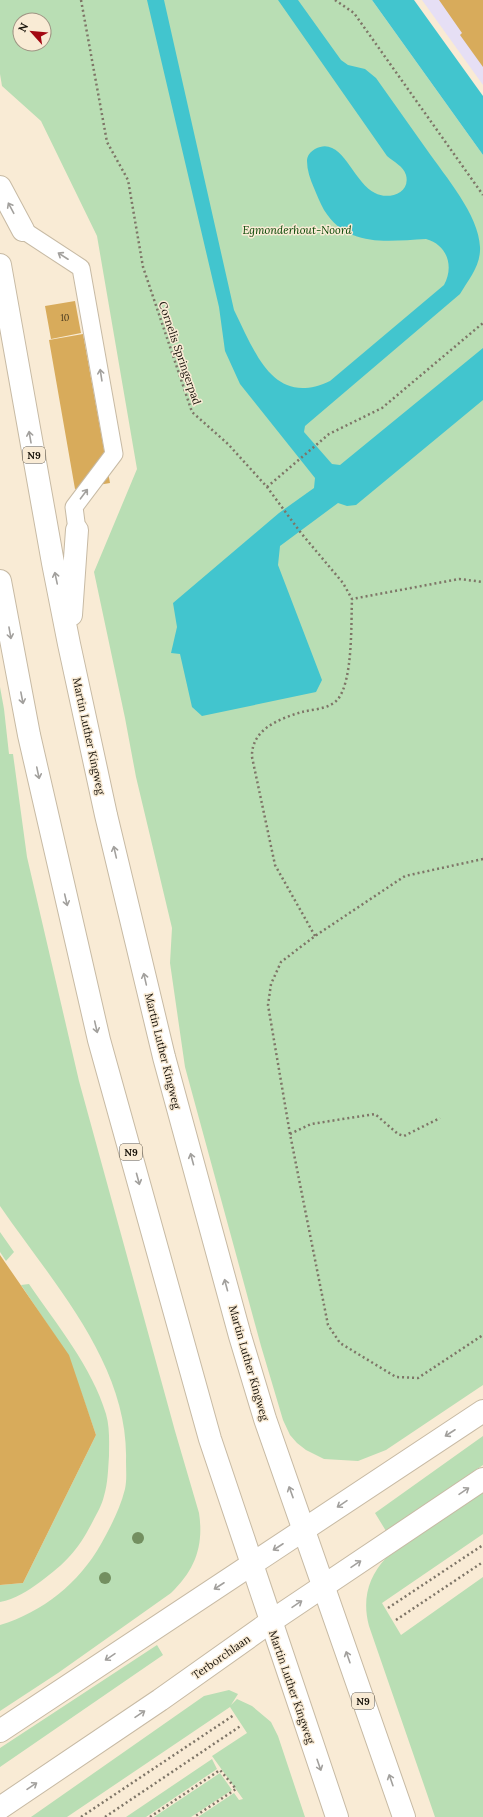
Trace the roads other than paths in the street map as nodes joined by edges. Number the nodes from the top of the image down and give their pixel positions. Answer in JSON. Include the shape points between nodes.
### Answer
{"nodes":[{"id":1,"x":0,"y":187,"type":"edge"},
{"id":2,"x":23,"y":230,"type":"joint"},
{"id":3,"x":0,"y":265,"type":"edge"},
{"id":4,"x":76,"y":530,"type":"joint"},
{"id":5,"x":0,"y":581,"type":"edge"},
{"id":6,"x":69,"y":644,"type":"junction"},
{"id":7,"x":483,"y":1411,"type":"edge"},
{"id":8,"x":483,"y":1479,"type":"edge"},
{"id":9,"x":304,"y":1529,"type":"junction"},
{"id":10,"x":251,"y":1564,"type":"junction"},
{"id":11,"x":324,"y":1586,"type":"junction"},
{"id":12,"x":270,"y":1622,"type":"junction"},
{"id":13,"x":0,"y":1731,"type":"edge"},
{"id":14,"x":0,"y":1808,"type":"edge"},
{"id":15,"x":336,"y":1817,"type":"edge"},
{"id":16,"x":404,"y":1817,"type":"edge"}],
"edges":[{"from":2,"to":1,"type":"main road","number":"N9","one_way":true},
{"from":4,"to":2,"type":"lane","number":"N9","one_way":true,"via":[[74,507],[114,454],[99,366],[81,268]]},
{"from":6,"to":3,"type":"main road","name":"Martin Luther Kingweg","number":"N9","one_way":true},
{"from":4,"to":6,"type":"main road","number":"N9"},
{"from":5,"to":10,"type":"main road","name":"Martin Luther Kingweg","number":"N9","one_way":true,"via":[[29,735],[100,1040],[208,1432]]},
{"from":9,"to":6,"type":"main road","name":"Martin Luther Kingweg","number":"N9","one_way":true,"via":[[265,1419],[240,1336],[164,1057],[106,815]]},
{"from":7,"to":9,"type":"main road","one_way":true},
{"from":11,"to":8,"type":"main road","name":"Terborchlaan","one_way":true},
{"from":9,"to":10,"type":"main road","one_way":true},
{"from":9,"to":11,"type":"main road","name":"Martin Luther Kingweg","number":"N9"},
{"from":10,"to":12,"type":"main road","name":"Martin Luther Kingweg","number":"N9"},
{"from":10,"to":13,"type":"main road","one_way":true},
{"from":12,"to":11,"type":"main road","name":"Terborchlaan","one_way":true},
{"from":16,"to":11,"type":"main road","name":"Martin Luther Kingweg","number":"N9","one_way":true},
{"from":14,"to":12,"type":"main road","name":"Terborchlaan","one_way":true},
{"from":12,"to":15,"type":"main road","name":"Martin Luther Kingweg","number":"N9","one_way":true}]}
